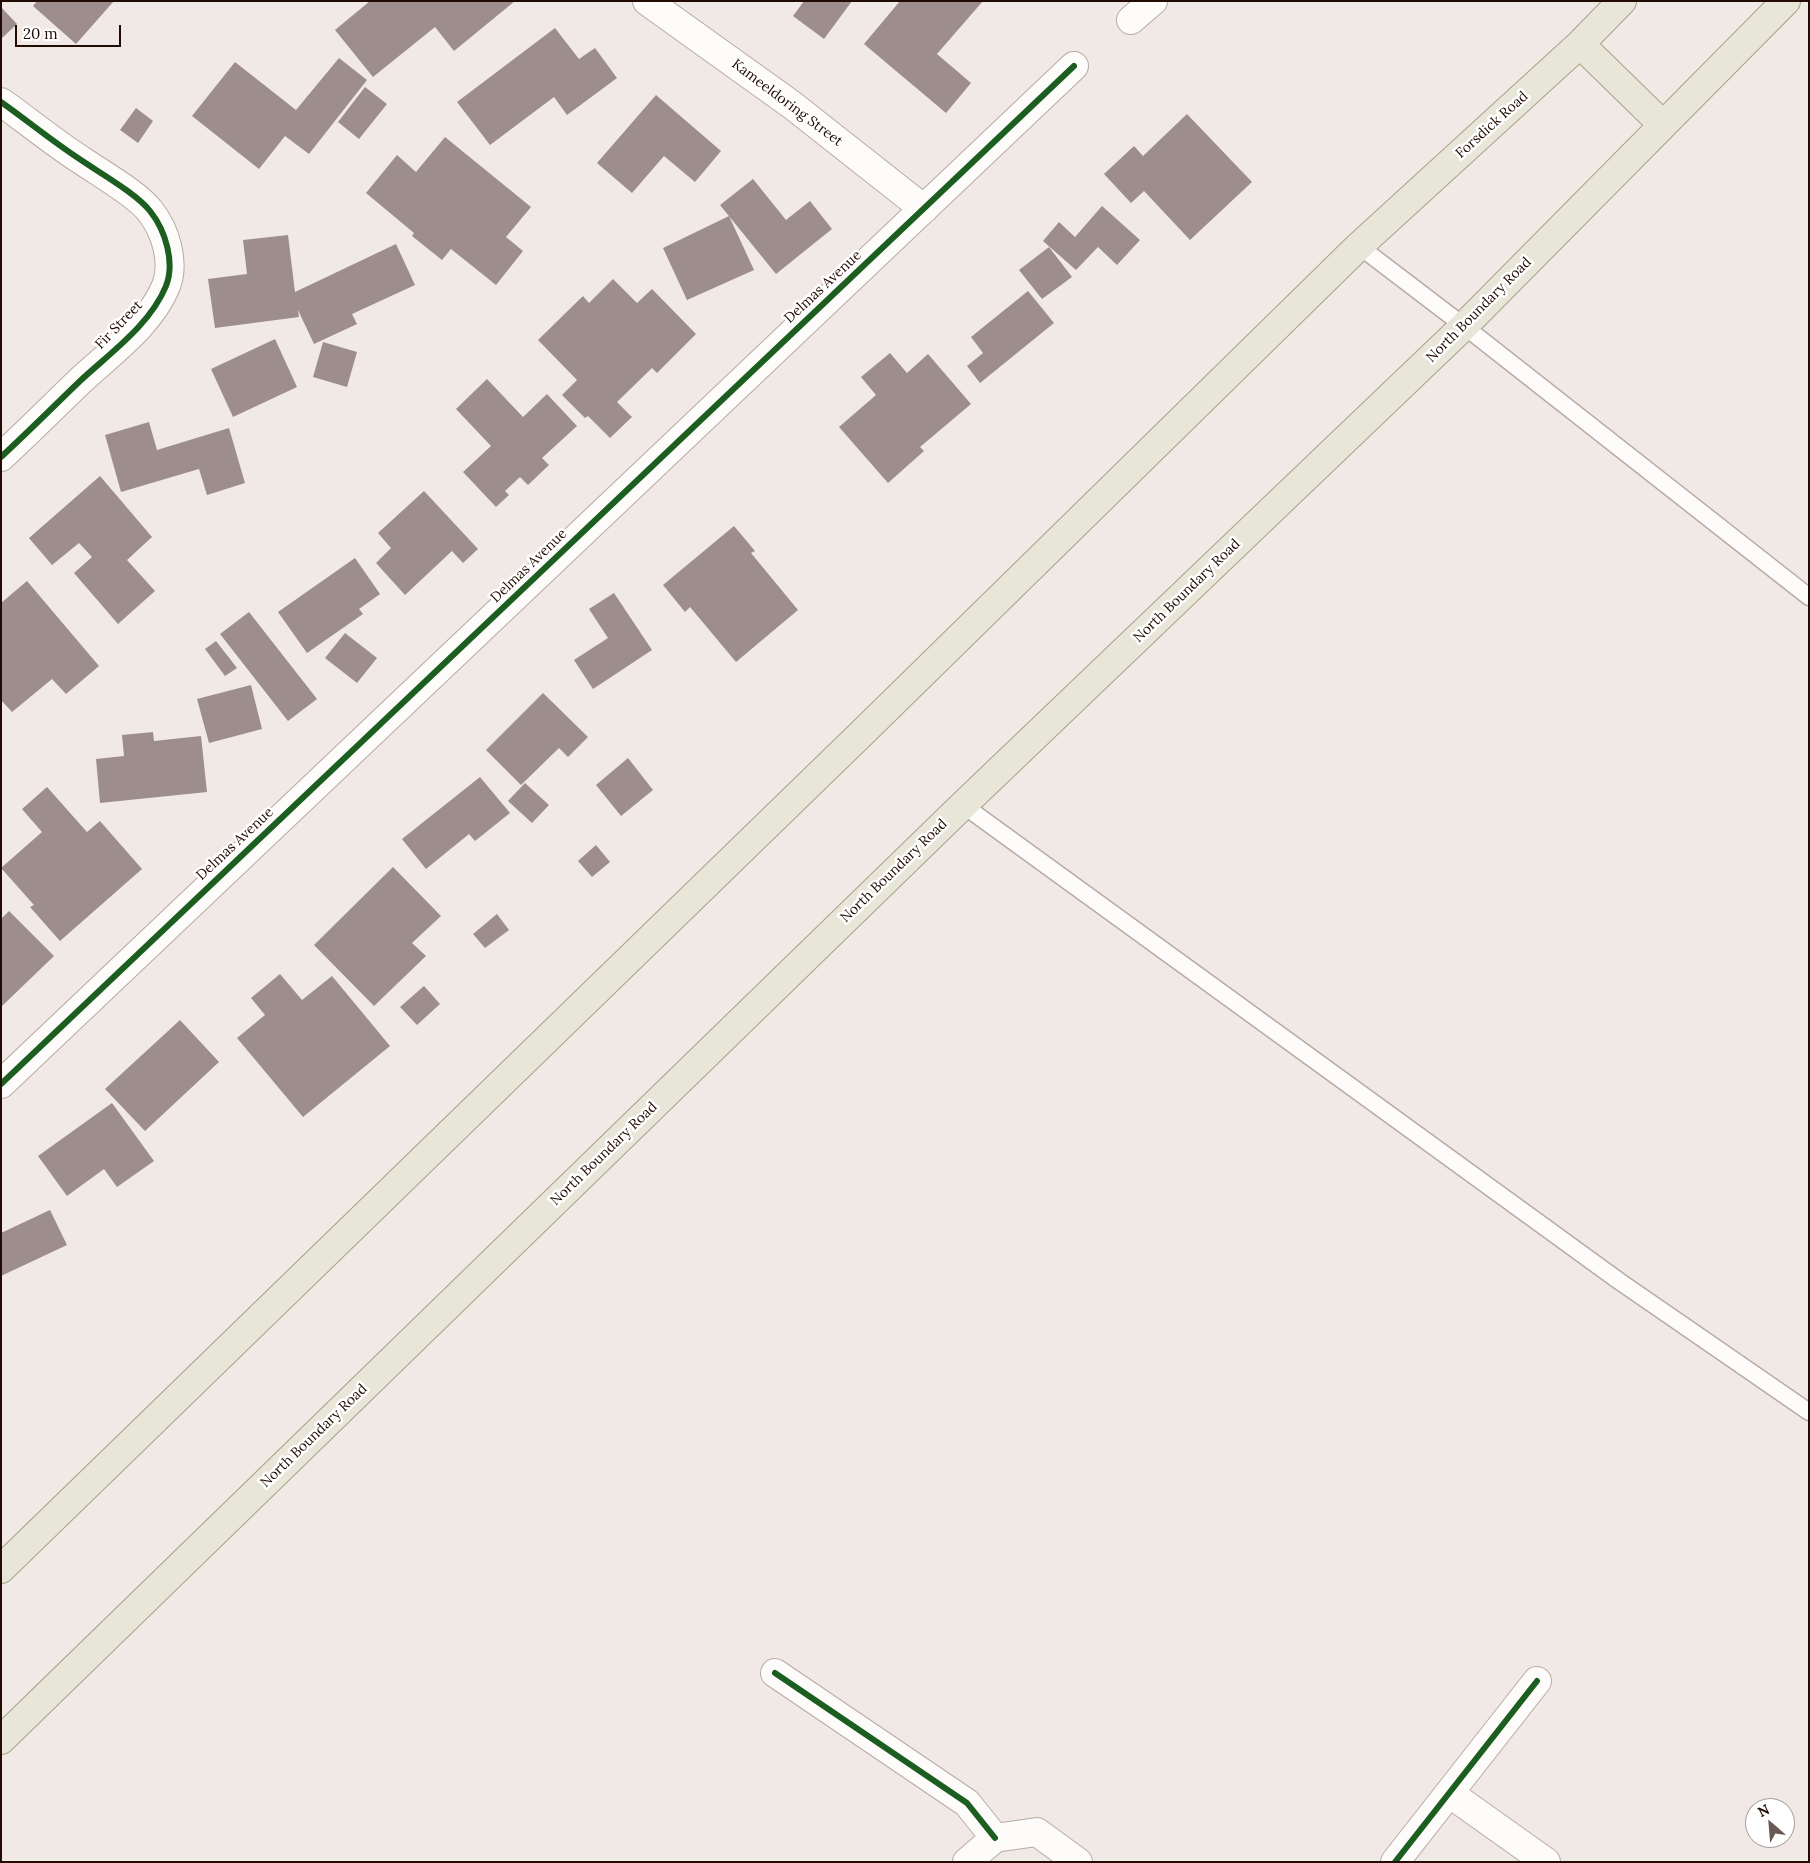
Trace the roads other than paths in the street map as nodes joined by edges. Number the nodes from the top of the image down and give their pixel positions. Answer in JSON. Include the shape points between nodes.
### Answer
{"nodes":[{"id":1,"x":647,"y":1,"type":"edge"},
{"id":2,"x":1153,"y":1,"type":"edge"},
{"id":3,"x":1622,"y":1,"type":"edge"},
{"id":4,"x":1786,"y":1,"type":"edge"},
{"id":5,"x":1131,"y":20,"type":"dead end"},
{"id":6,"x":1580,"y":44,"type":"junction"},
{"id":7,"x":1074,"y":66,"type":"dead end"},
{"id":8,"x":1,"y":102,"type":"edge"},
{"id":9,"x":1663,"y":125,"type":"junction"},
{"id":10,"x":924,"y":209,"type":"junction"},
{"id":11,"x":1359,"y":246,"type":"junction"},
{"id":12,"x":1464,"y":326,"type":"junction"},
{"id":13,"x":1,"y":457,"type":"edge"},
{"id":14,"x":1809,"y":597,"type":"edge"},
{"id":15,"x":963,"y":805,"type":"junction"},
{"id":16,"x":1,"y":1084,"type":"edge"},
{"id":17,"x":1809,"y":1412,"type":"edge"},
{"id":18,"x":1,"y":1569,"type":"edge"},
{"id":19,"x":775,"y":1673,"type":"dead end"},
{"id":20,"x":1537,"y":1681,"type":"dead end"},
{"id":21,"x":1,"y":1740,"type":"edge"},
{"id":22,"x":1449,"y":1793,"type":"junction"},
{"id":23,"x":995,"y":1838,"type":"junction"},
{"id":24,"x":967,"y":1862,"type":"edge"},
{"id":25,"x":1078,"y":1862,"type":"edge"},
{"id":26,"x":1395,"y":1862,"type":"edge"},
{"id":27,"x":1546,"y":1862,"type":"edge"}],
"edges":[{"from":1,"to":10,"type":"street","name":"Kameeldoring Street","via":[[792,105]]},
{"from":2,"to":5,"type":"street"},
{"from":3,"to":6,"type":"main road","name":"Forsdick Road"},
{"from":4,"to":9,"type":"main road","name":"North Boundary Road"},
{"from":6,"to":9,"type":"main road"},
{"from":6,"to":11,"type":"main road","name":"Forsdick Road"},
{"from":7,"to":10,"type":"street","name":"Delmas Avenue"},
{"from":8,"to":13,"type":"street","name":"Fir Street","via":[[149,210],[159,225],[167,248],[170,271],[157,303],[138,328]]},
{"from":9,"to":12,"type":"main road","name":"North Boundary Road"},
{"from":10,"to":16,"type":"street","name":"Delmas Avenue"},
{"from":11,"to":12,"type":"lane"},
{"from":11,"to":18,"type":"main road"},
{"from":12,"to":14,"type":"lane"},
{"from":12,"to":15,"type":"main road","name":"North Boundary Road"},
{"from":15,"to":17,"type":"lane","via":[[1619,1281]]},
{"from":15,"to":21,"type":"main road","name":"North Boundary Road"},
{"from":19,"to":23,"type":"street","via":[[967,1803]]},
{"from":20,"to":22,"type":"street"},
{"from":22,"to":26,"type":"street"},
{"from":22,"to":27,"type":"street"},
{"from":23,"to":24,"type":"street"},
{"from":23,"to":25,"type":"street","via":[[1037,1832]]}]}
